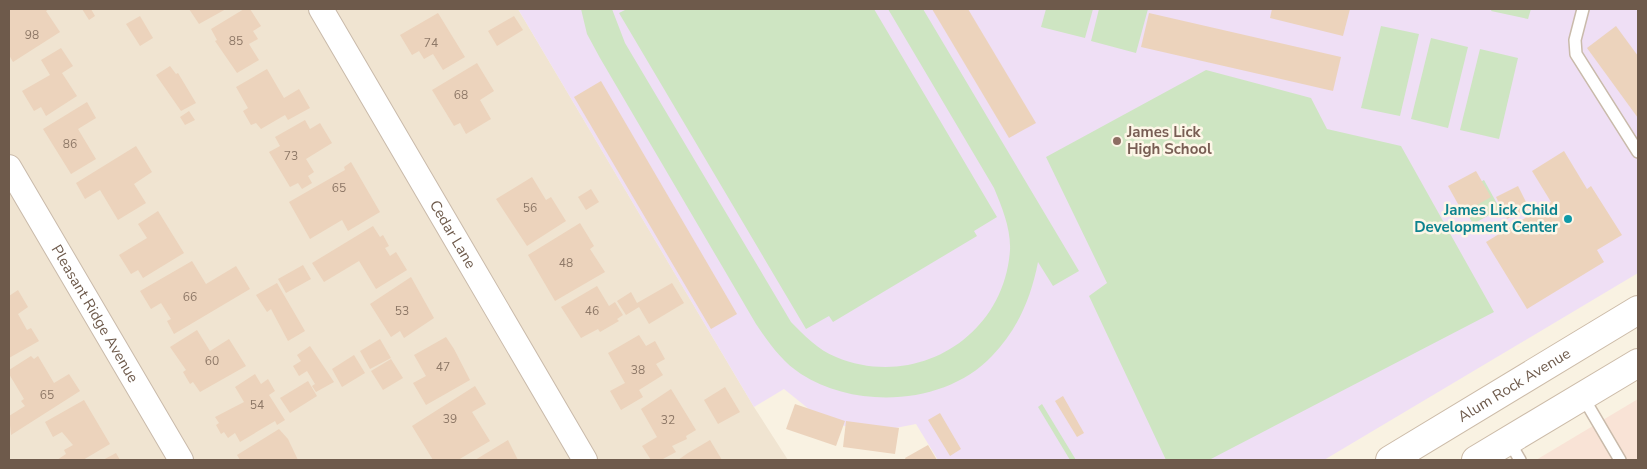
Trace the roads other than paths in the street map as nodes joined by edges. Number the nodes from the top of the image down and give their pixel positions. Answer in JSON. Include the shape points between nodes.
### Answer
{"nodes":[{"id":1,"x":322,"y":9,"type":"edge"},
{"id":2,"x":1583,"y":9,"type":"edge"},
{"id":3,"x":1638,"y":152,"type":"edge"},
{"id":4,"x":9,"y":167,"type":"edge"},
{"id":5,"x":1638,"y":310,"type":"edge"},
{"id":6,"x":1638,"y":363,"type":"edge"},
{"id":7,"x":1583,"y":397,"type":"junction"},
{"id":8,"x":1515,"y":451,"type":"edge"},
{"id":9,"x":181,"y":460,"type":"edge"},
{"id":10,"x":585,"y":460,"type":"edge"},
{"id":11,"x":1390,"y":460,"type":"edge"},
{"id":12,"x":1476,"y":460,"type":"edge"},
{"id":13,"x":1620,"y":460,"type":"edge"}],
"edges":[{"from":1,"to":10,"type":"street","name":"Cedar Lane"},
{"from":2,"to":3,"type":"lane","via":[[1576,54]]},
{"from":4,"to":9,"type":"street","name":"Pleasant Ridge Avenue"},
{"from":5,"to":11,"type":"main road","name":"Alum Rock Avenue"},
{"from":6,"to":7,"type":"main road"},
{"from":7,"to":8,"type":"main road"},
{"from":7,"to":13,"type":"lane"},
{"from":8,"to":12,"type":"main road"}]}
